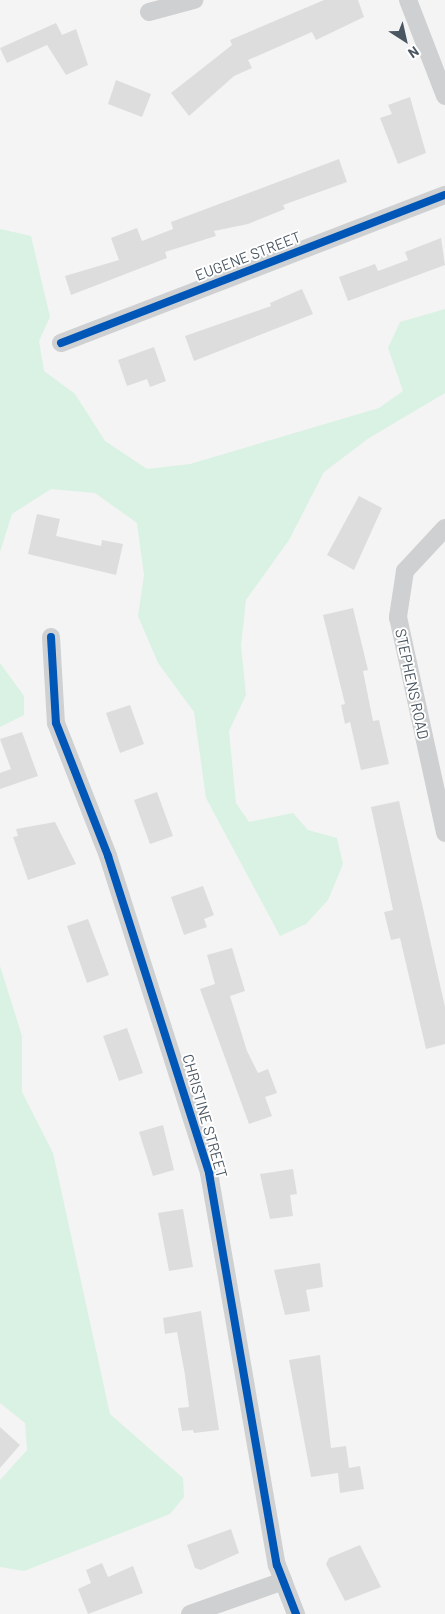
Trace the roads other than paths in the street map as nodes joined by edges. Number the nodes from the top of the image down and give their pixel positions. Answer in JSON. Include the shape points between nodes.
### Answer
{"nodes":[{"id":1,"x":194,"y":0,"type":"edge"},
{"id":2,"x":408,"y":0,"type":"edge"},
{"id":3,"x":149,"y":12,"type":"dead end"},
{"id":4,"x":445,"y":96,"type":"edge"},
{"id":5,"x":445,"y":195,"type":"edge"},
{"id":6,"x":61,"y":343,"type":"dead end"},
{"id":7,"x":445,"y":528,"type":"edge"},
{"id":8,"x":51,"y":637,"type":"dead end"},
{"id":9,"x":445,"y":833,"type":"edge"},
{"id":10,"x":283,"y":1581,"type":"junction"},
{"id":11,"x":190,"y":1614,"type":"edge"},
{"id":12,"x":296,"y":1614,"type":"edge"}],
"edges":[{"from":1,"to":3,"type":"street"},
{"from":2,"to":4,"type":"street"},
{"from":5,"to":6,"type":"street","name":"EUGENE STREET"},
{"from":7,"to":9,"type":"street","name":"STEPHENS ROAD","via":[[405,571],[398,617]]},
{"from":8,"to":10,"type":"street","name":"CHRISTINE STREET","via":[[56,723],[108,856],[209,1173],[260,1481]]},
{"from":10,"to":11,"type":"street"},
{"from":10,"to":12,"type":"street","name":"CHRISTINE STREET"}]}
